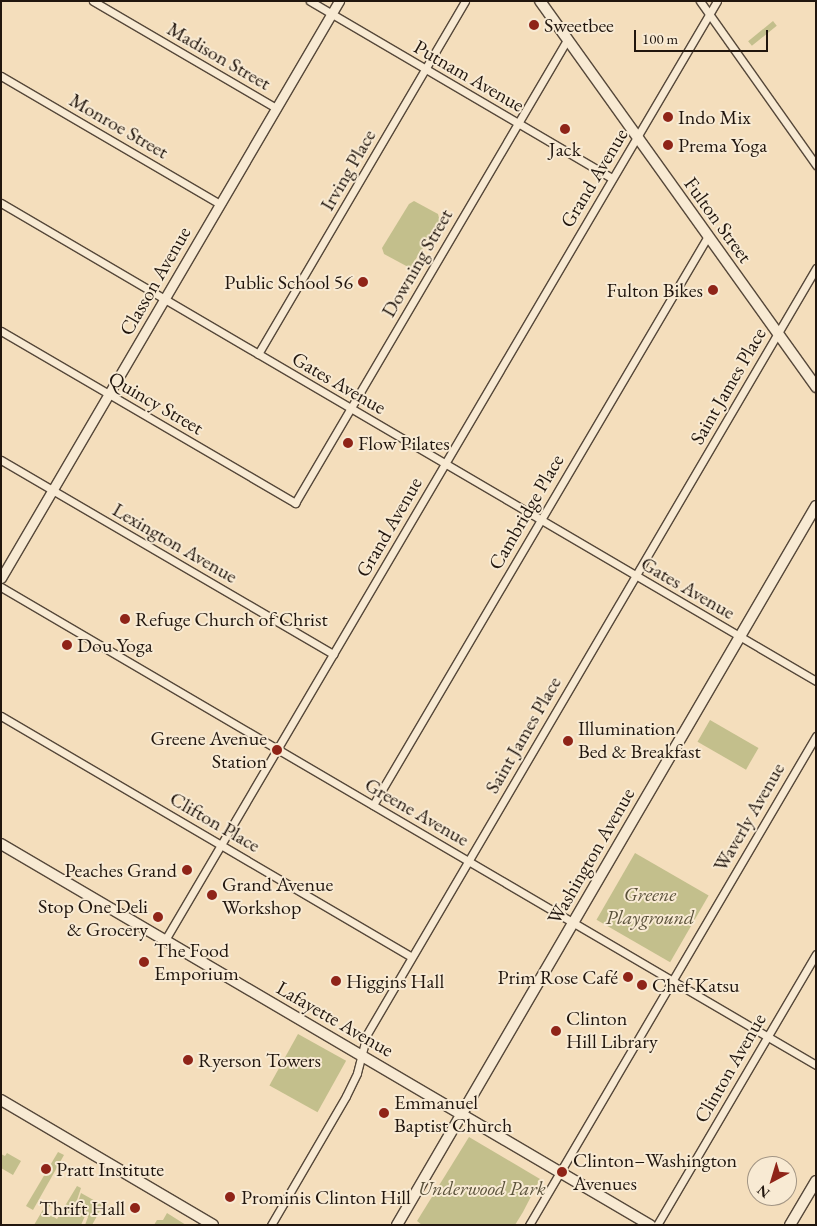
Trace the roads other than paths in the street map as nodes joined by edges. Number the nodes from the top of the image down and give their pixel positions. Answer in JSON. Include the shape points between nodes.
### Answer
{"nodes":[{"id":1,"x":93,"y":1,"type":"edge"},
{"id":2,"x":310,"y":1,"type":"edge"},
{"id":3,"x":340,"y":1,"type":"edge"},
{"id":4,"x":465,"y":1,"type":"edge"},
{"id":5,"x":540,"y":1,"type":"edge"},
{"id":6,"x":700,"y":1,"type":"edge"},
{"id":7,"x":717,"y":1,"type":"edge"},
{"id":8,"x":332,"y":14,"type":"junction"},
{"id":9,"x":709,"y":14,"type":"junction"},
{"id":10,"x":568,"y":40,"type":"junction"},
{"id":11,"x":425,"y":69,"type":"junction"},
{"id":12,"x":1,"y":76,"type":"edge"},
{"id":13,"x":276,"y":108,"type":"junction"},
{"id":14,"x":518,"y":123,"type":"junction"},
{"id":15,"x":637,"y":137,"type":"junction"},
{"id":16,"x":816,"y":165,"type":"edge"},
{"id":17,"x":612,"y":178,"type":"junction"},
{"id":18,"x":1,"y":203,"type":"edge"},
{"id":19,"x":220,"y":204,"type":"junction"},
{"id":20,"x":708,"y":236,"type":"junction"},
{"id":21,"x":816,"y":268,"type":"edge"},
{"id":22,"x":164,"y":299,"type":"junction"},
{"id":23,"x":1,"y":331,"type":"edge"},
{"id":24,"x":778,"y":334,"type":"junction"},
{"id":25,"x":258,"y":354,"type":"junction"},
{"id":26,"x":816,"y":387,"type":"edge"},
{"id":27,"x":109,"y":394,"type":"junction"},
{"id":28,"x":350,"y":408,"type":"junction"},
{"id":29,"x":1,"y":460,"type":"edge"},
{"id":30,"x":445,"y":464,"type":"junction"},
{"id":31,"x":53,"y":490,"type":"junction"},
{"id":32,"x":295,"y":503,"type":"joint"},
{"id":33,"x":816,"y":506,"type":"edge"},
{"id":34,"x":540,"y":520,"type":"junction"},
{"id":35,"x":636,"y":575,"type":"junction"},
{"id":36,"x":1,"y":578,"type":"edge"},
{"id":37,"x":1,"y":588,"type":"edge"},
{"id":38,"x":740,"y":636,"type":"junction"},
{"id":39,"x":333,"y":654,"type":"junction"},
{"id":40,"x":816,"y":681,"type":"edge"},
{"id":41,"x":1,"y":716,"type":"edge"},
{"id":42,"x":816,"y":736,"type":"edge"},
{"id":43,"x":278,"y":749,"type":"junction"},
{"id":44,"x":373,"y":805,"type":"junction"},
{"id":45,"x":1,"y":844,"type":"edge"},
{"id":46,"x":222,"y":845,"type":"junction"},
{"id":47,"x":468,"y":861,"type":"junction"},
{"id":48,"x":572,"y":922,"type":"junction"},
{"id":49,"x":165,"y":940,"type":"junction"},
{"id":50,"x":816,"y":954,"type":"edge"},
{"id":51,"x":412,"y":957,"type":"junction"},
{"id":52,"x":672,"y":981,"type":"junction"},
{"id":53,"x":767,"y":1037,"type":"junction"},
{"id":54,"x":361,"y":1055,"type":"junction"},
{"id":55,"x":816,"y":1066,"type":"edge"},
{"id":56,"x":1,"y":1100,"type":"edge"},
{"id":57,"x":461,"y":1114,"type":"junction"},
{"id":58,"x":561,"y":1171,"type":"junction"},
{"id":59,"x":816,"y":1181,"type":"edge"},
{"id":60,"x":213,"y":1225,"type":"edge"},
{"id":61,"x":271,"y":1225,"type":"edge"},
{"id":62,"x":397,"y":1225,"type":"edge"},
{"id":63,"x":529,"y":1225,"type":"edge"},
{"id":64,"x":650,"y":1225,"type":"edge"},
{"id":65,"x":658,"y":1225,"type":"edge"},
{"id":66,"x":790,"y":1225,"type":"edge"}],
"edges":[{"from":1,"to":13,"type":"street","name":"Madison Street"},
{"from":2,"to":8,"type":"street","name":"Putnam Avenue"},
{"from":3,"to":8,"type":"street","name":"Classon Avenue"},
{"from":4,"to":11,"type":"street","name":"Irving Place"},
{"from":5,"to":10,"type":"main road","name":"Fulton Street"},
{"from":6,"to":9,"type":"street"},
{"from":7,"to":9,"type":"street","name":"Grand Avenue"},
{"from":8,"to":11,"type":"street","name":"Putnam Avenue"},
{"from":8,"to":13,"type":"street","name":"Classon Avenue"},
{"from":9,"to":15,"type":"street","name":"Grand Avenue"},
{"from":9,"to":16,"type":"street"},
{"from":10,"to":14,"type":"street","name":"Downing Street"},
{"from":10,"to":15,"type":"main road","name":"Fulton Street"},
{"from":11,"to":14,"type":"street","name":"Putnam Avenue"},
{"from":11,"to":25,"type":"street","name":"Irving Place"},
{"from":12,"to":19,"type":"street","name":"Monroe Street"},
{"from":13,"to":19,"type":"street","name":"Classon Avenue"},
{"from":14,"to":17,"type":"street","name":"Putnam Avenue"},
{"from":14,"to":28,"type":"street","name":"Downing Street"},
{"from":15,"to":17,"type":"street","name":"Grand Avenue"},
{"from":15,"to":20,"type":"main road","name":"Fulton Street"},
{"from":17,"to":30,"type":"street","name":"Grand Avenue"},
{"from":18,"to":22,"type":"street","name":"Gates Avenue"},
{"from":19,"to":22,"type":"street","name":"Classon Avenue"},
{"from":20,"to":24,"type":"main road","name":"Fulton Street"},
{"from":20,"to":34,"type":"street","name":"Cambridge Place"},
{"from":21,"to":24,"type":"street","name":"Saint James Place"},
{"from":22,"to":25,"type":"street","name":"Gates Avenue"},
{"from":22,"to":27,"type":"street","name":"Classon Avenue"},
{"from":23,"to":27,"type":"street","name":"Quincy Street"},
{"from":24,"to":26,"type":"main road","name":"Fulton Street"},
{"from":24,"to":35,"type":"street","name":"Saint James Place"},
{"from":25,"to":28,"type":"street","name":"Gates Avenue"},
{"from":27,"to":31,"type":"street","name":"Classon Avenue"},
{"from":27,"to":32,"type":"street","name":"Quincy Street"},
{"from":28,"to":30,"type":"street","name":"Gates Avenue"},
{"from":28,"to":32,"type":"street","name":"Downing Street"},
{"from":29,"to":31,"type":"street","name":"Lexington Avenue"},
{"from":30,"to":34,"type":"street","name":"Gates Avenue"},
{"from":30,"to":39,"type":"street","name":"Grand Avenue"},
{"from":31,"to":36,"type":"street","name":"Classon Avenue"},
{"from":31,"to":39,"type":"street","name":"Lexington Avenue"},
{"from":33,"to":38,"type":"main road","name":"Washington Avenue"},
{"from":34,"to":35,"type":"street","name":"Gates Avenue"},
{"from":34,"to":44,"type":"street","name":"Cambridge Place"},
{"from":35,"to":38,"type":"street","name":"Gates Avenue"},
{"from":35,"to":47,"type":"street","name":"Saint James Place"},
{"from":37,"to":43,"type":"street","name":"Greene Avenue"},
{"from":38,"to":40,"type":"street","name":"Gates Avenue"},
{"from":38,"to":48,"type":"main road","name":"Washington Avenue"},
{"from":39,"to":43,"type":"street","name":"Grand Avenue"},
{"from":41,"to":46,"type":"street","name":"Clifton Place"},
{"from":42,"to":52,"type":"street","name":"Waverly Avenue"},
{"from":43,"to":44,"type":"street","name":"Greene Avenue"},
{"from":43,"to":46,"type":"street","name":"Grand Avenue"},
{"from":44,"to":47,"type":"street","name":"Greene Avenue"},
{"from":45,"to":49,"type":"main road","name":"Lafayette Avenue"},
{"from":46,"to":49,"type":"street","name":"Grand Avenue"},
{"from":46,"to":51,"type":"street","name":"Clifton Place"},
{"from":47,"to":48,"type":"street","name":"Greene Avenue"},
{"from":47,"to":51,"type":"street","name":"Saint James Place"},
{"from":48,"to":52,"type":"street","name":"Greene Avenue"},
{"from":48,"to":57,"type":"main road","name":"Washington Avenue"},
{"from":49,"to":54,"type":"main road","name":"Lafayette Avenue"},
{"from":50,"to":53,"type":"street","name":"Clinton Avenue"},
{"from":51,"to":54,"type":"street","name":"Saint James Place","via":[[367,1034]]},
{"from":52,"to":53,"type":"street","name":"Greene Avenue"},
{"from":52,"to":58,"type":"street","name":"Waverly Avenue"},
{"from":53,"to":55,"type":"street","name":"Greene Avenue"},
{"from":53,"to":65,"type":"street","name":"Clinton Avenue"},
{"from":54,"to":57,"type":"main road","name":"Lafayette Avenue"},
{"from":54,"to":61,"type":"street","name":"Saint James Place","via":[[346,1096]]},
{"from":56,"to":60,"type":"main road"},
{"from":57,"to":58,"type":"main road","name":"Lafayette Avenue"},
{"from":57,"to":62,"type":"main road","name":"Washington Avenue"},
{"from":58,"to":63,"type":"street","name":"Waverly Avenue"},
{"from":58,"to":64,"type":"main road","name":"Lafayette Avenue"},
{"from":59,"to":66,"type":"main road"}]}
